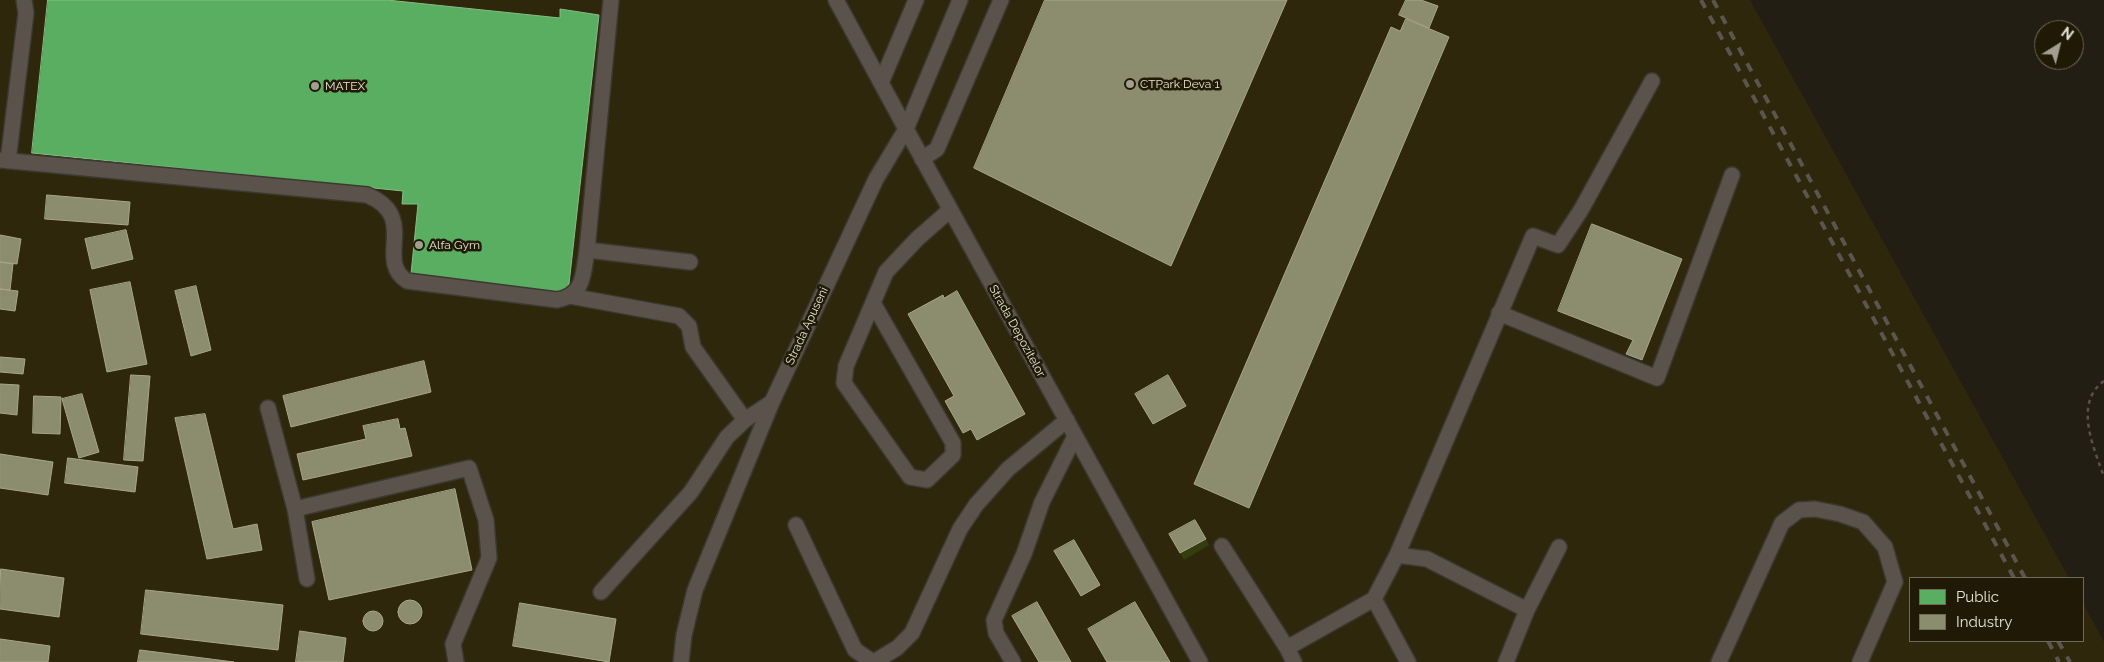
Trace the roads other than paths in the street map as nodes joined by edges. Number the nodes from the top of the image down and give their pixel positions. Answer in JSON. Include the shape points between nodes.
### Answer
{"nodes":[{"id":1,"x":24,"y":0,"type":"edge"},
{"id":2,"x":611,"y":0,"type":"edge"},
{"id":3,"x":836,"y":0,"type":"edge"},
{"id":4,"x":916,"y":0,"type":"edge"},
{"id":5,"x":960,"y":0,"type":"edge"},
{"id":6,"x":1001,"y":0,"type":"edge"},
{"id":7,"x":1652,"y":82,"type":"dead end"},
{"id":8,"x":881,"y":83,"type":"junction"},
{"id":9,"x":906,"y":129,"type":"junction"},
{"id":10,"x":922,"y":159,"type":"junction"},
{"id":11,"x":4,"y":161,"type":"edge"},
{"id":12,"x":1732,"y":175,"type":"dead end"},
{"id":13,"x":950,"y":210,"type":"junction"},
{"id":14,"x":587,"y":250,"type":"junction"},
{"id":15,"x":690,"y":262,"type":"dead end"},
{"id":16,"x":570,"y":296,"type":"junction"},
{"id":17,"x":872,"y":303,"type":"junction"},
{"id":18,"x":1499,"y":313,"type":"junction"},
{"id":19,"x":772,"y":402,"type":"junction"},
{"id":20,"x":268,"y":408,"type":"dead end"},
{"id":21,"x":745,"y":420,"type":"junction"},
{"id":22,"x":1067,"y":420,"type":"junction"},
{"id":23,"x":1075,"y":436,"type":"junction"},
{"id":24,"x":295,"y":508,"type":"junction"},
{"id":25,"x":796,"y":525,"type":"dead end"},
{"id":26,"x":1222,"y":546,"type":"dead end"},
{"id":27,"x":1559,"y":547,"type":"dead end"},
{"id":28,"x":1397,"y":555,"type":"junction"},
{"id":29,"x":307,"y":579,"type":"dead end"},
{"id":30,"x":601,"y":592,"type":"dead end"},
{"id":31,"x":1374,"y":599,"type":"junction"},
{"id":32,"x":1527,"y":610,"type":"junction"},
{"id":33,"x":1287,"y":648,"type":"junction"},
{"id":34,"x":456,"y":662,"type":"edge"},
{"id":35,"x":681,"y":662,"type":"edge"},
{"id":36,"x":874,"y":662,"type":"edge"},
{"id":37,"x":1013,"y":662,"type":"edge"},
{"id":38,"x":1200,"y":662,"type":"edge"},
{"id":39,"x":1294,"y":662,"type":"edge"},
{"id":40,"x":1408,"y":662,"type":"edge"},
{"id":41,"x":1506,"y":662,"type":"edge"},
{"id":42,"x":1719,"y":662,"type":"edge"},
{"id":43,"x":1860,"y":662,"type":"edge"}],
"edges":[{"from":1,"to":11,"type":"street","via":[[26,13]]},
{"from":2,"to":14,"type":"street"},
{"from":3,"to":8,"type":"street","name":"Strada Depozitelor"},
{"from":4,"to":8,"type":"street"},
{"from":5,"to":9,"type":"street","name":"Strada Apuseni"},
{"from":6,"to":10,"type":"street","via":[[937,149]]},
{"from":7,"to":18,"type":"street","via":[[1558,245],[1533,236]]},
{"from":8,"to":9,"type":"street","name":"Strada Depozitelor"},
{"from":9,"to":10,"type":"street","name":"Strada Depozitelor"},
{"from":9,"to":19,"type":"street","name":"Strada Apuseni","via":[[876,179]]},
{"from":10,"to":13,"type":"street","name":"Strada Depozitelor"},
{"from":11,"to":16,"type":"street","via":[[367,195],[381,202],[395,222],[394,265],[406,281],[558,300]]},
{"from":12,"to":18,"type":"street","via":[[1657,378]]},
{"from":13,"to":17,"type":"street","via":[[886,272]]},
{"from":13,"to":22,"type":"street","name":"Strada Depozitelor"},
{"from":14,"to":15,"type":"street"},
{"from":14,"to":16,"type":"street","via":[[581,286]]},
{"from":16,"to":21,"type":"street","via":[[679,316],[689,326],[693,347]]},
{"from":17,"to":17,"type":"street","via":[[953,443],[953,455],[927,480],[910,477],[844,383],[846,366]]},
{"from":18,"to":28,"type":"street"},
{"from":19,"to":21,"type":"street"},
{"from":19,"to":35,"type":"street","name":"Strada Apuseni","via":[[695,590]]},
{"from":20,"to":24,"type":"street"},
{"from":21,"to":30,"type":"street","via":[[727,437],[691,492]]},
{"from":22,"to":23,"type":"street","name":"Strada Depozitelor"},
{"from":22,"to":36,"type":"street","via":[[1008,469],[976,505],[960,529],[912,632],[897,648]]},
{"from":23,"to":37,"type":"street","via":[[1042,502],[1024,554],[994,620],[996,633]]},
{"from":23,"to":38,"type":"street","name":"Strada Depozitelor"},
{"from":24,"to":29,"type":"street"},
{"from":24,"to":34,"type":"street","via":[[469,468],[486,520],[489,558],[453,644]]},
{"from":25,"to":36,"type":"street","via":[[855,650]]},
{"from":26,"to":33,"type":"street"},
{"from":27,"to":32,"type":"street"},
{"from":28,"to":31,"type":"street"},
{"from":28,"to":32,"type":"street","via":[[1427,558]]},
{"from":31,"to":33,"type":"street"},
{"from":31,"to":40,"type":"street"},
{"from":32,"to":41,"type":"street"},
{"from":33,"to":39,"type":"street"},
{"from":42,"to":43,"type":"street","via":[[1782,523],[1799,510],[1815,509],[1863,522],[1885,547],[1895,582]]}]}
